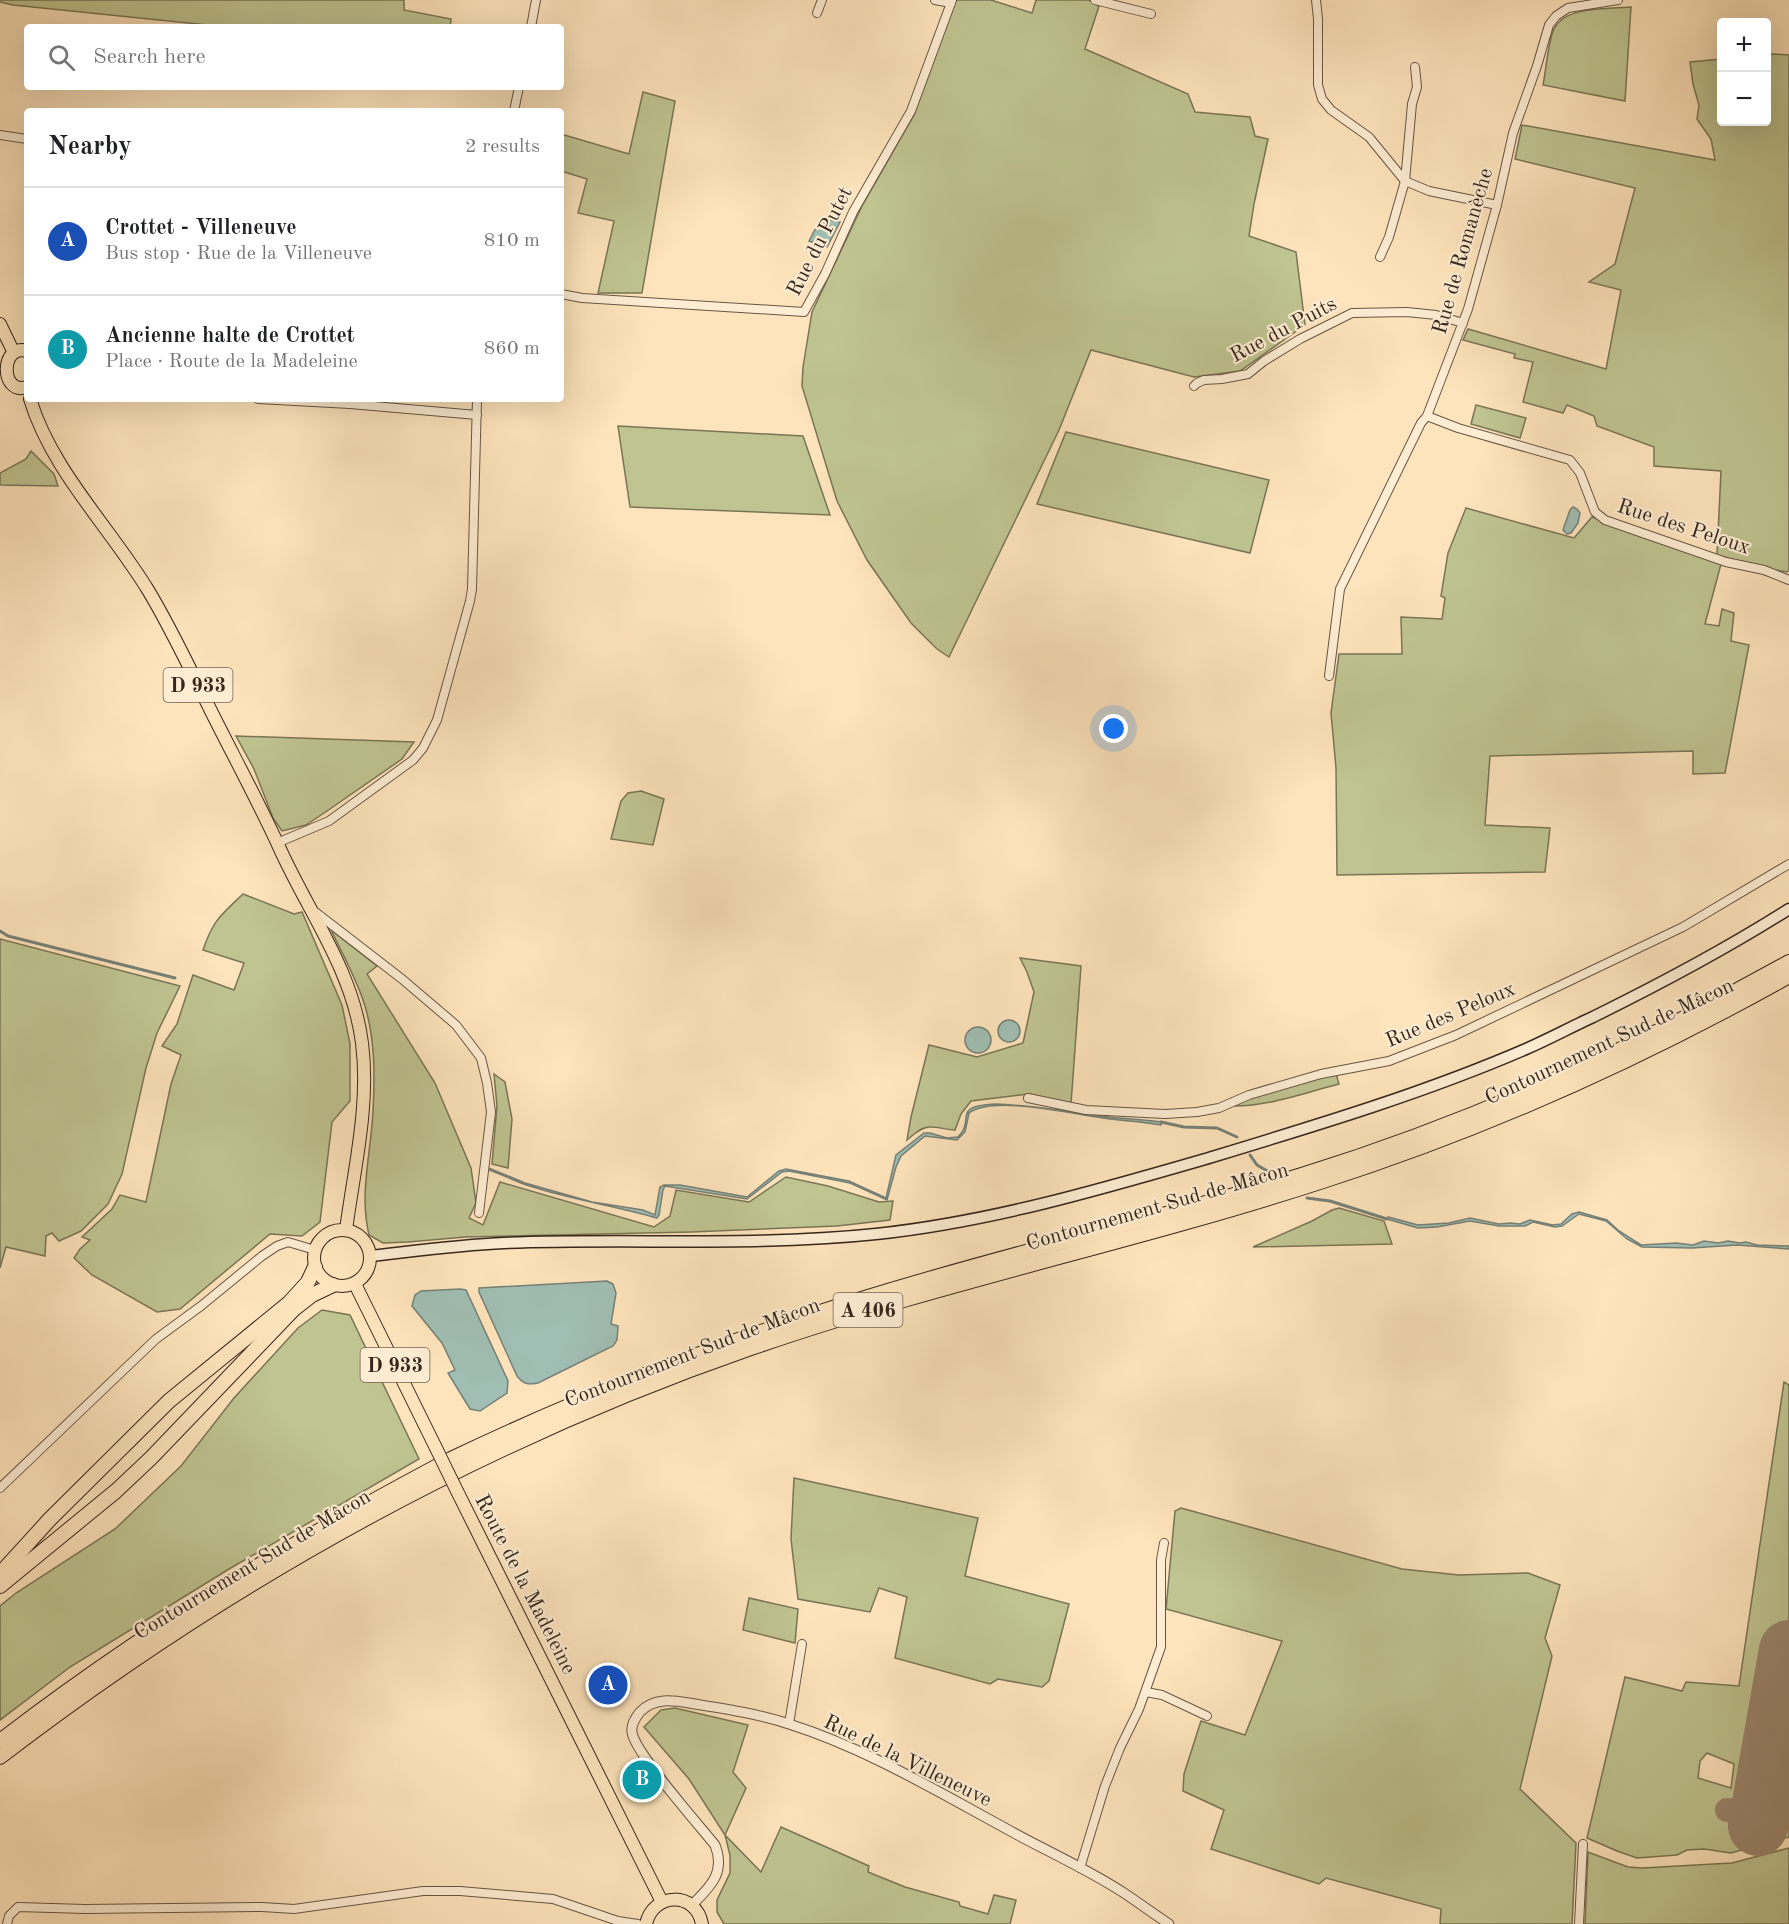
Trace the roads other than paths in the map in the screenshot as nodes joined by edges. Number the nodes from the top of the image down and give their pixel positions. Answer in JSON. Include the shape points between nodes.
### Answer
{"nodes":[{"id":1,"x":536,"y":0,"type":"edge"},
{"id":2,"x":822,"y":0,"type":"edge"},
{"id":3,"x":935,"y":0,"type":"edge"},
{"id":4,"x":1095,"y":0,"type":"edge"},
{"id":5,"x":1316,"y":0,"type":"edge"},
{"id":6,"x":1618,"y":0,"type":"edge"},
{"id":7,"x":951,"y":2,"type":"edge"},
{"id":8,"x":817,"y":14,"type":"dead end"},
{"id":9,"x":1151,"y":14,"type":"dead end"},
{"id":10,"x":532,"y":24,"type":"edge"},
{"id":11,"x":1415,"y":67,"type":"dead end"},
{"id":12,"x":518,"y":90,"type":"edge"},
{"id":13,"x":515,"y":108,"type":"edge"},
{"id":14,"x":0,"y":135,"type":"edge"},
{"id":15,"x":24,"y":139,"type":"edge"},
{"id":16,"x":1405,"y":181,"type":"junction"},
{"id":17,"x":1497,"y":205,"type":"junction"},
{"id":18,"x":1380,"y":257,"type":"dead end"},
{"id":19,"x":564,"y":295,"type":"edge"},
{"id":20,"x":1463,"y":323,"type":"junction"},
{"id":21,"x":0,"y":324,"type":"edge"},
{"id":22,"x":24,"y":350,"type":"edge"},
{"id":23,"x":13,"y":351,"type":"junction"},
{"id":24,"x":1194,"y":386,"type":"dead end"},
{"id":25,"x":24,"y":390,"type":"edge"},
{"id":26,"x":31,"y":402,"type":"edge"},
{"id":27,"x":359,"y":402,"type":"edge"},
{"id":28,"x":477,"y":402,"type":"edge"},
{"id":29,"x":477,"y":415,"type":"junction"},
{"id":30,"x":1426,"y":416,"type":"junction"},
{"id":31,"x":1789,"y":580,"type":"edge"},
{"id":32,"x":1329,"y":676,"type":"dead end"},
{"id":33,"x":277,"y":843,"type":"junction"},
{"id":34,"x":1789,"y":864,"type":"edge"},
{"id":35,"x":1789,"y":909,"type":"edge"},
{"id":36,"x":313,"y":910,"type":"junction"},
{"id":37,"x":1789,"y":962,"type":"edge"},
{"id":38,"x":1789,"y":976,"type":"edge"},
{"id":39,"x":1028,"y":1098,"type":"dead end"},
{"id":40,"x":479,"y":1213,"type":"dead end"},
{"id":41,"x":346,"y":1230,"type":"junction"},
{"id":42,"x":315,"y":1250,"type":"junction"},
{"id":43,"x":370,"y":1256,"type":"junction"},
{"id":44,"x":315,"y":1267,"type":"junction"},
{"id":45,"x":355,"y":1284,"type":"junction"},
{"id":46,"x":333,"y":1285,"type":"junction"},
{"id":47,"x":0,"y":1488,"type":"edge"},
{"id":48,"x":1164,"y":1543,"type":"dead end"},
{"id":49,"x":0,"y":1574,"type":"edge"},
{"id":50,"x":0,"y":1586,"type":"edge"},
{"id":51,"x":802,"y":1644,"type":"dead end"},
{"id":52,"x":1146,"y":1692,"type":"junction"},
{"id":53,"x":1207,"y":1716,"type":"dead end"},
{"id":54,"x":789,"y":1724,"type":"junction"},
{"id":55,"x":0,"y":1742,"type":"edge"},
{"id":56,"x":0,"y":1757,"type":"edge"},
{"id":57,"x":1583,"y":1844,"type":"dead end"},
{"id":58,"x":1080,"y":1868,"type":"junction"},
{"id":59,"x":662,"y":1902,"type":"junction"},
{"id":60,"x":692,"y":1905,"type":"junction"},
{"id":61,"x":7,"y":1924,"type":"edge"},
{"id":62,"x":638,"y":1924,"type":"edge"},
{"id":63,"x":646,"y":1924,"type":"edge"},
{"id":64,"x":702,"y":1924,"type":"edge"},
{"id":65,"x":1169,"y":1924,"type":"edge"},
{"id":66,"x":1579,"y":1924,"type":"edge"}],
"edges":[{"from":1,"to":10,"type":"street"},
{"from":2,"to":8,"type":"street"},
{"from":3,"to":7,"type":"street"},
{"from":4,"to":9,"type":"street"},
{"from":5,"to":16,"type":"street","via":[[1318,85],[1322,99],[1369,137]]},
{"from":6,"to":17,"type":"street","name":"Rue de Romanèche","via":[[1568,8],[1549,25],[1513,133]]},
{"from":7,"to":19,"type":"street","name":"Rue du Putet","via":[[911,111],[853,212],[804,312]]},
{"from":11,"to":16,"type":"street","via":[[1417,87]]},
{"from":12,"to":13,"type":"street"},
{"from":14,"to":15,"type":"street"},
{"from":16,"to":17,"type":"street"},
{"from":16,"to":18,"type":"street"},
{"from":17,"to":20,"type":"street","name":"Rue de Romanèche"},
{"from":20,"to":24,"type":"street","name":"Rue du Puits","via":[[1407,312],[1352,313],[1300,339],[1248,374],[1204,380]]},
{"from":20,"to":30,"type":"street","name":"Rue de Romanèche"},
{"from":21,"to":23,"type":"main road"},
{"from":22,"to":23,"type":"main road"},
{"from":23,"to":25,"type":"main road","via":[[3,360],[0,373],[7,385]]},
{"from":26,"to":33,"type":"main road","number":"D 933","via":[[59,462],[148,590]]},
{"from":27,"to":29,"type":"street"},
{"from":28,"to":29,"type":"street"},
{"from":29,"to":33,"type":"street","via":[[472,589],[437,720],[413,760],[329,821]]},
{"from":30,"to":31,"type":"street","name":"Rue des Peloux","via":[[1570,460],[1580,473],[1595,512],[1605,520]]},
{"from":30,"to":32,"type":"street","name":"Rue de Romanèche","via":[[1340,589]]},
{"from":33,"to":36,"type":"main road","number":"D 933"},
{"from":34,"to":39,"type":"street","name":"Rue des Peloux","via":[[1683,927],[1456,1035],[1389,1061],[1321,1074],[1197,1112],[1086,1110]]},
{"from":35,"to":43,"type":"main road","via":[[1630,999],[1529,1048],[1283,1136],[1090,1193],[971,1220],[878,1234],[808,1240],[502,1243]]},
{"from":36,"to":40,"type":"street","via":[[456,1025],[481,1058],[491,1112]]},
{"from":36,"to":41,"type":"main road","number":"D 933","via":[[344,974],[362,1043],[362,1111]]},
{"from":37,"to":55,"type":"highway","name":"Contournement Sud de Mâcon","number":"A 406","via":[[1656,1033],[1497,1105],[1401,1142],[1269,1185],[812,1315],[682,1360],[543,1418],[446,1462],[266,1560],[113,1659]]},
{"from":38,"to":56,"type":"highway","name":"Contournement Sud de Mâcon","number":"A 406","via":[[1618,1065],[1417,1149],[1234,1208],[849,1316],[716,1360],[583,1414],[446,1477],[278,1569],[124,1667]]},
{"from":41,"to":42,"type":"main road","via":[[327,1234]]},
{"from":41,"to":43,"type":"main road","via":[[360,1236]]},
{"from":42,"to":44,"type":"main road"},
{"from":42,"to":47,"type":"street","via":[[288,1242],[262,1256],[156,1339]]},
{"from":43,"to":45,"type":"main road","via":[[367,1272]]},
{"from":44,"to":46,"type":"main road","via":[[323,1280]]},
{"from":44,"to":49,"type":"highway","via":[[308,1282],[289,1303],[169,1401]]},
{"from":45,"to":46,"type":"main road"},
{"from":45,"to":59,"type":"main road","name":"Route de la Madeleine","number":"D 933","bridge":true},
{"from":46,"to":50,"type":"highway","via":[[294,1309],[142,1467]]},
{"from":48,"to":52,"type":"street","via":[[1161,1647]]},
{"from":51,"to":54,"type":"street"},
{"from":52,"to":53,"type":"street","via":[[1162,1695]]},
{"from":52,"to":58,"type":"street","via":[[1105,1786]]},
{"from":54,"to":58,"type":"street","name":"Rue de la Villeneuve","via":[[864,1754]]},
{"from":54,"to":60,"type":"street","name":"Rue de la Villeneuve","via":[[674,1700],[653,1703],[635,1718],[634,1740],[715,1845],[720,1857],[709,1888]]},
{"from":57,"to":66,"type":"street"},
{"from":58,"to":65,"type":"street","name":"Rue de la Villeneuve"},
{"from":59,"to":60,"type":"main road","via":[[677,1899]]},
{"from":59,"to":63,"type":"main road","via":[[651,1911]]},
{"from":60,"to":64,"type":"main road"},
{"from":61,"to":62,"type":"street","via":[[18,1907],[294,1910],[423,1891],[460,1891],[553,1899]]}]}
